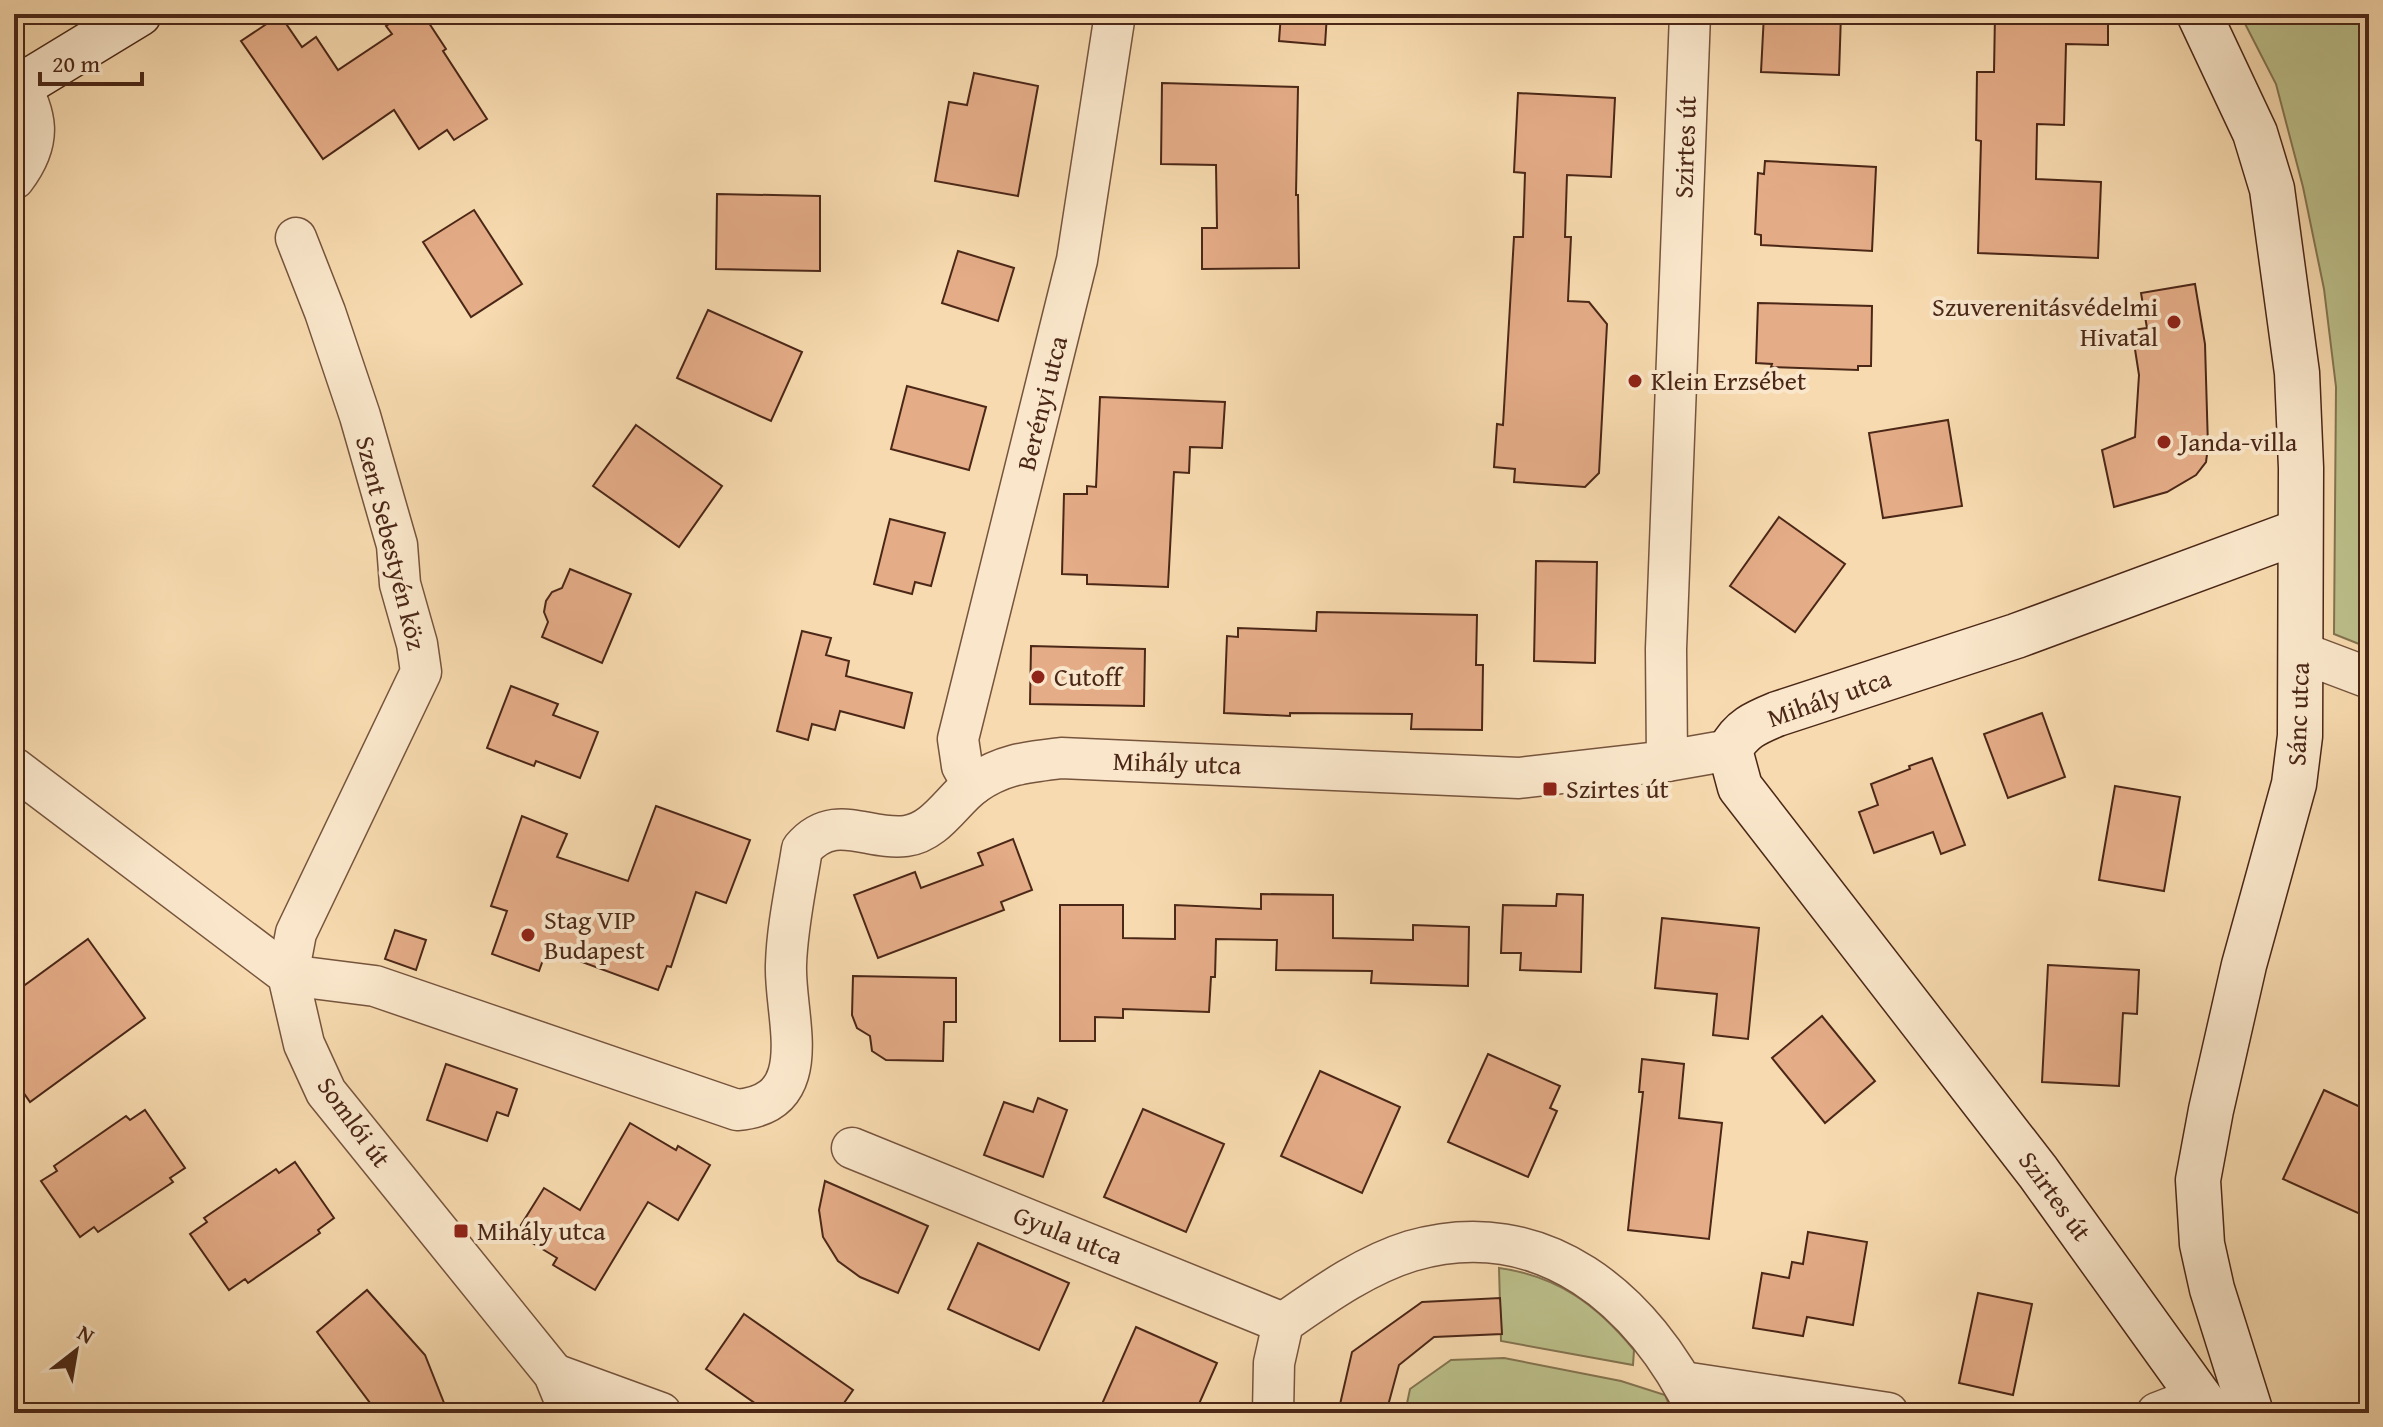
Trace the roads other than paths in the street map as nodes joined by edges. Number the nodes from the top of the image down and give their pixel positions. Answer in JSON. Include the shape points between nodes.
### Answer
{"nodes":[{"id":1,"x":139,"y":14,"type":"edge"},
{"id":2,"x":1115,"y":14,"type":"edge"},
{"id":3,"x":1690,"y":14,"type":"edge"},
{"id":4,"x":2199,"y":14,"type":"edge"},
{"id":5,"x":16,"y":83,"type":"edge"},
{"id":6,"x":14,"y":179,"type":"edge"},
{"id":7,"x":296,"y":238,"type":"dead end"},
{"id":8,"x":2300,"y":531,"type":"junction"},
{"id":9,"x":2300,"y":652,"type":"junction"},
{"id":10,"x":2369,"y":678,"type":"edge"},
{"id":11,"x":1730,"y":750,"type":"junction"},
{"id":12,"x":1667,"y":761,"type":"junction"},
{"id":13,"x":14,"y":768,"type":"edge"},
{"id":14,"x":973,"y":785,"type":"junction"},
{"id":15,"x":288,"y":975,"type":"junction"},
{"id":16,"x":852,"y":1148,"type":"dead end"},
{"id":17,"x":1283,"y":1323,"type":"junction"},
{"id":18,"x":554,"y":1374,"type":"junction"},
{"id":19,"x":1690,"y":1398,"type":"edge"},
{"id":20,"x":2206,"y":1404,"type":"edge"},
{"id":21,"x":570,"y":1413,"type":"edge"},
{"id":22,"x":661,"y":1413,"type":"edge"},
{"id":23,"x":1273,"y":1413,"type":"edge"},
{"id":24,"x":1888,"y":1413,"type":"edge"},
{"id":25,"x":2157,"y":1413,"type":"edge"},
{"id":26,"x":2251,"y":1413,"type":"edge"}],
"edges":[{"from":1,"to":5,"type":"street"},
{"from":2,"to":14,"type":"street","name":"Berényi utca","via":[[1077,260],[958,739],[962,766]]},
{"from":3,"to":12,"type":"street","name":"Szirtes út","via":[[1666,649]]},
{"from":4,"to":8,"type":"street","name":"Sánc utca","via":[[2255,133],[2272,189],[2297,373]]},
{"from":5,"to":6,"type":"street","via":[[34,117],[34,140],[28,161]]},
{"from":7,"to":15,"type":"street","name":"Szent Sebestyén köz","via":[[360,416],[397,545],[400,584],[421,672],[296,933]]},
{"from":8,"to":9,"type":"street","name":"Sánc utca"},
{"from":8,"to":11,"type":"street","name":"Mihály utca","via":[[2016,636],[1777,714],[1747,727]]},
{"from":9,"to":10,"type":"street"},
{"from":9,"to":26,"type":"street","name":"Sánc utca","via":[[2294,784],[2244,965],[2198,1180],[2202,1244],[2212,1289]]},
{"from":11,"to":12,"type":"street","name":"Mihály utca"},
{"from":11,"to":20,"type":"street","name":"Szirtes út","via":[[1740,787],[2038,1172]]},
{"from":12,"to":14,"type":"street","name":"Mihály utca","via":[[1519,778],[1061,758],[1011,764]]},
{"from":13,"to":15,"type":"street"},
{"from":14,"to":15,"type":"street","name":"Mihály utca","via":[[939,818],[906,836],[845,829],[812,837],[802,849],[786,965],[794,1045],[790,1071],[778,1093],[759,1109],[737,1110],[375,986]]},
{"from":15,"to":18,"type":"street","name":"Somlói út","via":[[304,1044],[326,1092]]},
{"from":16,"to":17,"type":"street","name":"Gyula utca"},
{"from":17,"to":19,"type":"street","via":[[1339,1286],[1408,1252],[1480,1241],[1510,1244],[1579,1271],[1614,1296],[1661,1348]]},
{"from":17,"to":23,"type":"street","via":[[1274,1363]]},
{"from":18,"to":21,"type":"street","name":"Somlói út"},
{"from":18,"to":22,"type":"street"},
{"from":19,"to":24,"type":"street"},
{"from":20,"to":25,"type":"street"}]}
